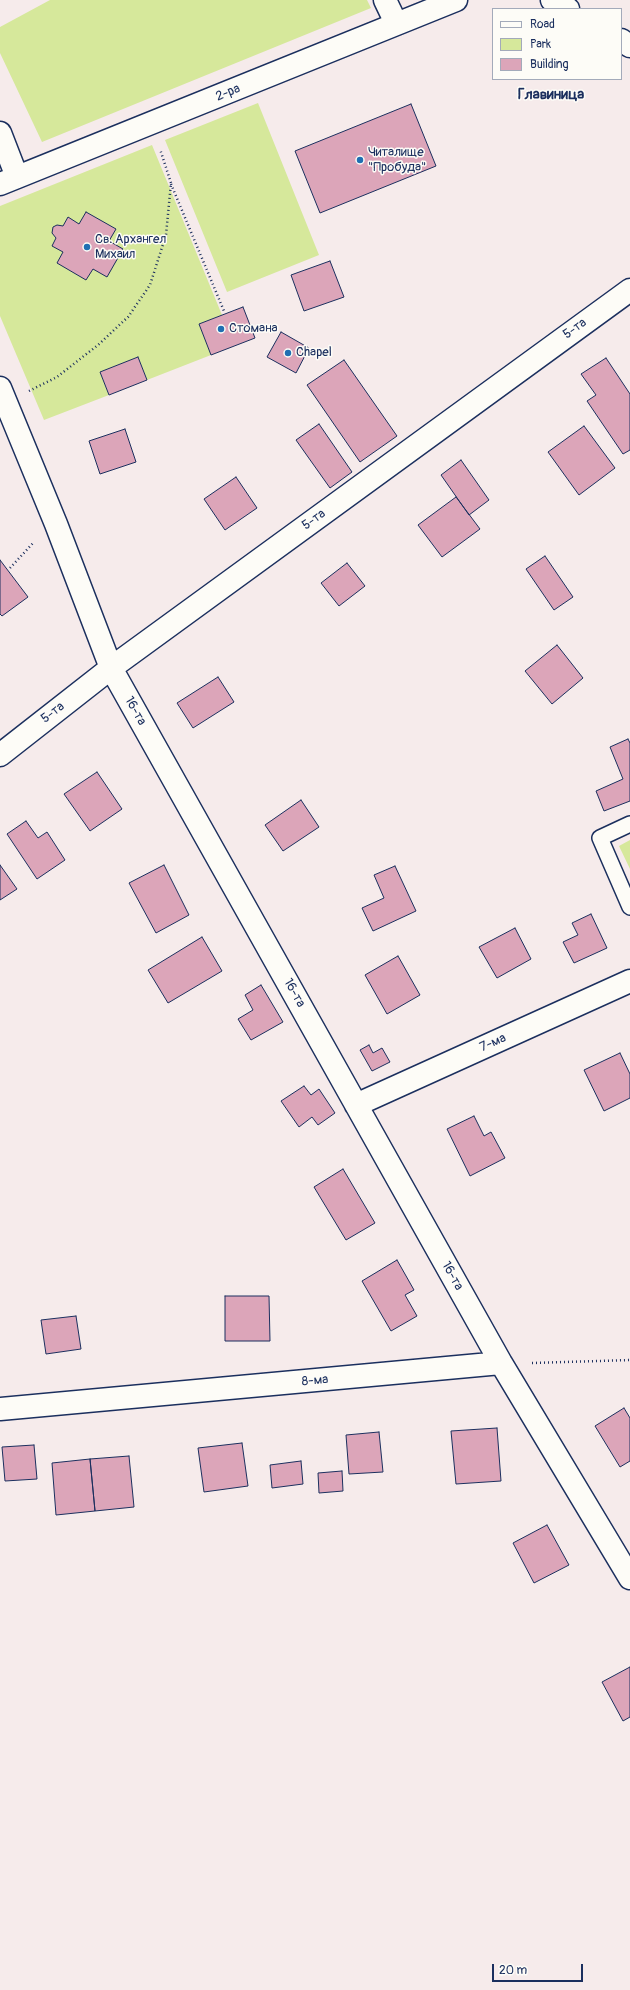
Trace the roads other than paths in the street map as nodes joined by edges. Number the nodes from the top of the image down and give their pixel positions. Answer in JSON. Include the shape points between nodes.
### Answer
{"nodes":[{"id":1,"x":385,"y":0,"type":"edge"},
{"id":2,"x":456,"y":0,"type":"edge"},
{"id":3,"x":552,"y":0,"type":"edge"},
{"id":4,"x":566,"y":8,"type":"edge"},
{"id":5,"x":396,"y":23,"type":"junction"},
{"id":6,"x":0,"y":133,"type":"edge"},
{"id":7,"x":8,"y":181,"type":"edge"},
{"id":8,"x":630,"y":290,"type":"edge"},
{"id":9,"x":3,"y":395,"type":"edge"},
{"id":10,"x":111,"y":668,"type":"junction"},
{"id":11,"x":0,"y":754,"type":"edge"},
{"id":12,"x":630,"y":824,"type":"edge"},
{"id":13,"x":630,"y":907,"type":"edge"},
{"id":14,"x":630,"y":981,"type":"edge"},
{"id":15,"x":356,"y":1105,"type":"junction"},
{"id":16,"x":502,"y":1363,"type":"junction"},
{"id":17,"x":0,"y":1410,"type":"edge"},
{"id":18,"x":630,"y":1578,"type":"edge"}],
"edges":[{"from":1,"to":5,"type":"street"},
{"from":2,"to":5,"type":"street","name":"2-ра"},
{"from":3,"to":4,"type":"street"},
{"from":5,"to":7,"type":"street","name":"2-ра"},
{"from":6,"to":7,"type":"street"},
{"from":8,"to":10,"type":"street","name":"5-та"},
{"from":9,"to":10,"type":"street","name":"16-та"},
{"from":10,"to":11,"type":"street","name":"5-та"},
{"from":10,"to":15,"type":"street","name":"16-та"},
{"from":12,"to":13,"type":"lane","via":[[600,838]]},
{"from":14,"to":15,"type":"street","name":"7-ма"},
{"from":15,"to":16,"type":"street","name":"16-та"},
{"from":16,"to":17,"type":"street","name":"8-ма"},
{"from":16,"to":18,"type":"street","name":"16-та"}]}
